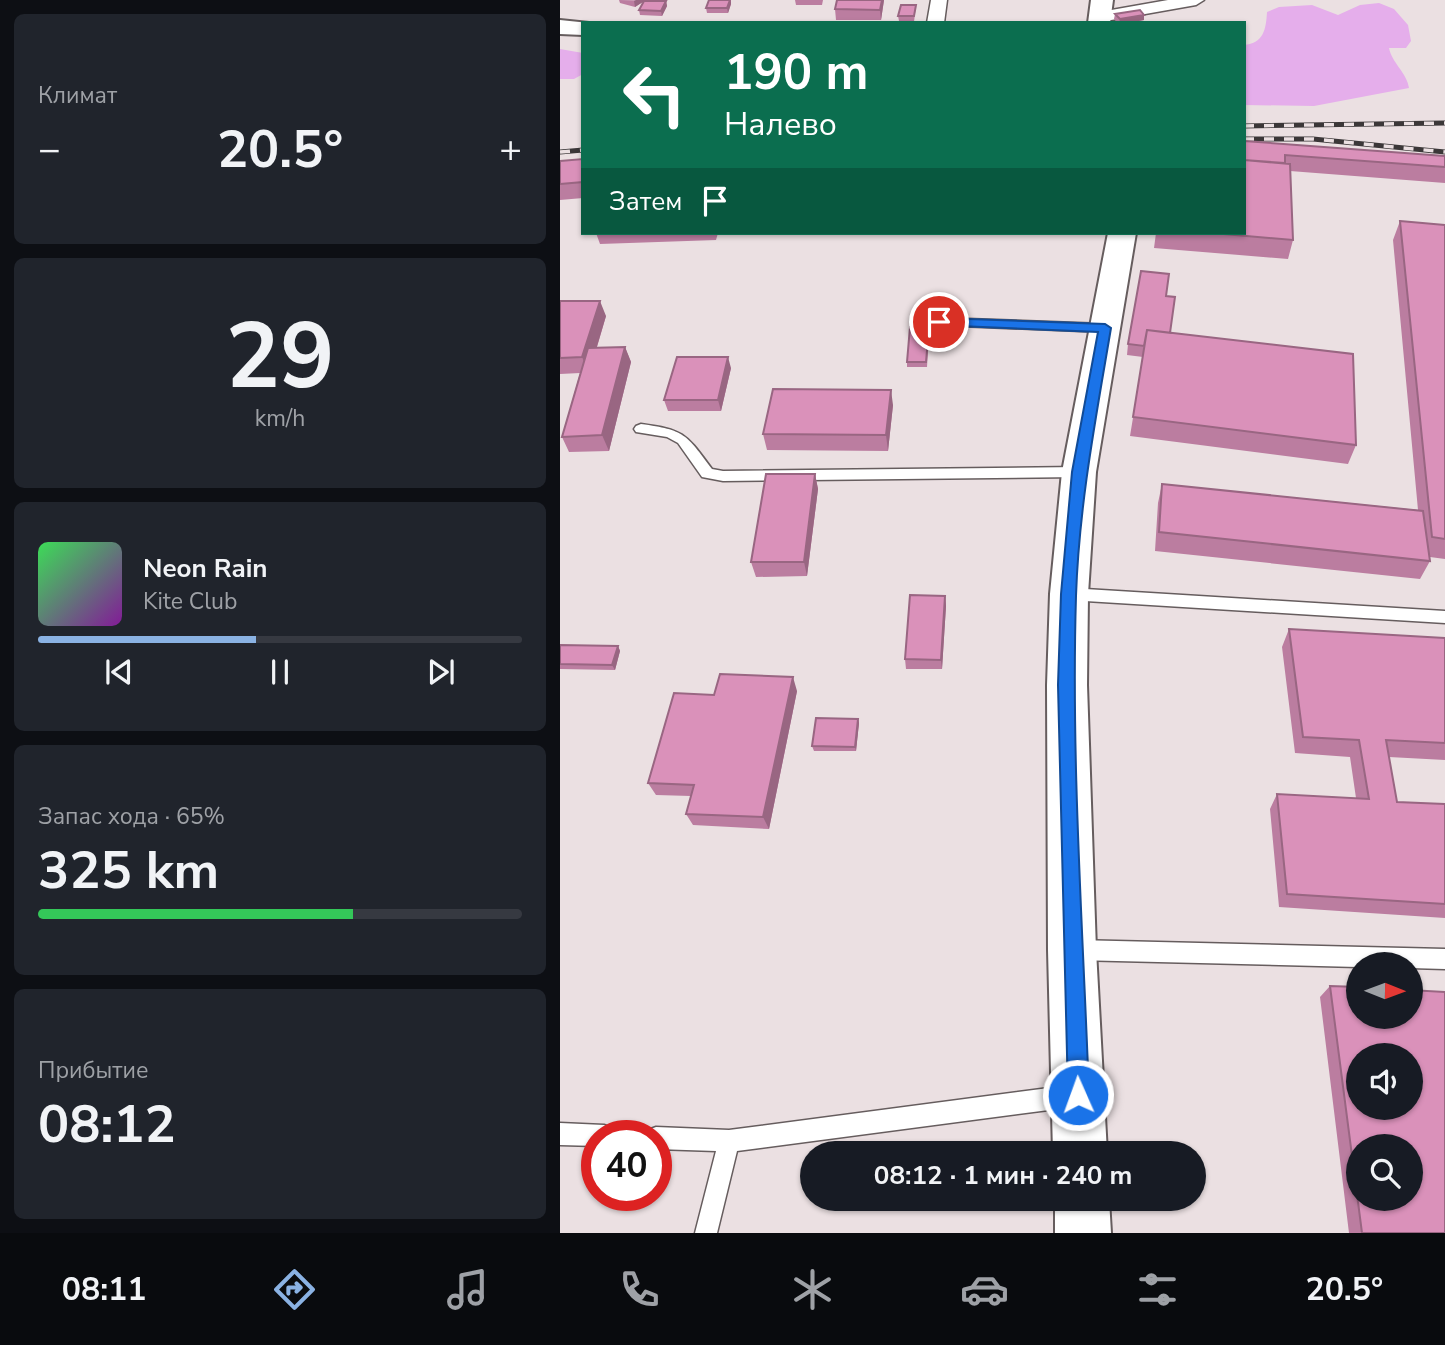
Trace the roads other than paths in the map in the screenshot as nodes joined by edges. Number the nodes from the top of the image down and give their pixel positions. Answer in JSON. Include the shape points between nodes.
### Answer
{"nodes":[{"id":1,"x":939,"y":0,"type":"edge"},
{"id":2,"x":1196,"y":0,"type":"edge"},
{"id":3,"x":1100,"y":13,"type":"edge"},
{"id":4,"x":935,"y":21,"type":"edge"},
{"id":5,"x":560,"y":27,"type":"edge"},
{"id":6,"x":581,"y":28,"type":"edge"},
{"id":7,"x":1122,"y":235,"type":"edge"},
{"id":8,"x":939,"y":322,"type":"dead end"},
{"id":9,"x":1105,"y":328,"type":"junction"},
{"id":10,"x":641,"y":429,"type":"dead end"},
{"id":11,"x":1079,"y":472,"type":"junction"},
{"id":12,"x":1069,"y":594,"type":"junction"},
{"id":13,"x":1445,"y":617,"type":"edge"},
{"id":14,"x":1072,"y":950,"type":"junction"},
{"id":15,"x":1445,"y":958,"type":"edge"},
{"id":16,"x":1078,"y":1095,"type":"junction"},
{"id":17,"x":560,"y":1134,"type":"edge"},
{"id":18,"x":581,"y":1135,"type":"edge"},
{"id":19,"x":672,"y":1139,"type":"edge"},
{"id":20,"x":729,"y":1141,"type":"junction"},
{"id":21,"x":1080,"y":1141,"type":"edge"},
{"id":22,"x":1082,"y":1211,"type":"edge"},
{"id":23,"x":706,"y":1233,"type":"edge"},
{"id":24,"x":1083,"y":1233,"type":"edge"}],
"edges":[{"from":1,"to":4,"type":"street"},
{"from":2,"to":3,"type":"street"},
{"from":5,"to":6,"type":"street"},
{"from":7,"to":9,"type":"street"},
{"from":8,"to":9,"type":"lane"},
{"from":9,"to":11,"type":"street"},
{"from":10,"to":11,"type":"lane","via":[[683,440],[707,473],[723,476]]},
{"from":11,"to":12,"type":"street"},
{"from":12,"to":13,"type":"lane"},
{"from":12,"to":14,"type":"street"},
{"from":14,"to":15,"type":"lane"},
{"from":14,"to":16,"type":"street"},
{"from":16,"to":20,"type":"lane"},
{"from":16,"to":21,"type":"street"},
{"from":17,"to":18,"type":"lane"},
{"from":19,"to":20,"type":"lane"},
{"from":20,"to":23,"type":"lane"},
{"from":22,"to":24,"type":"street"}]}
